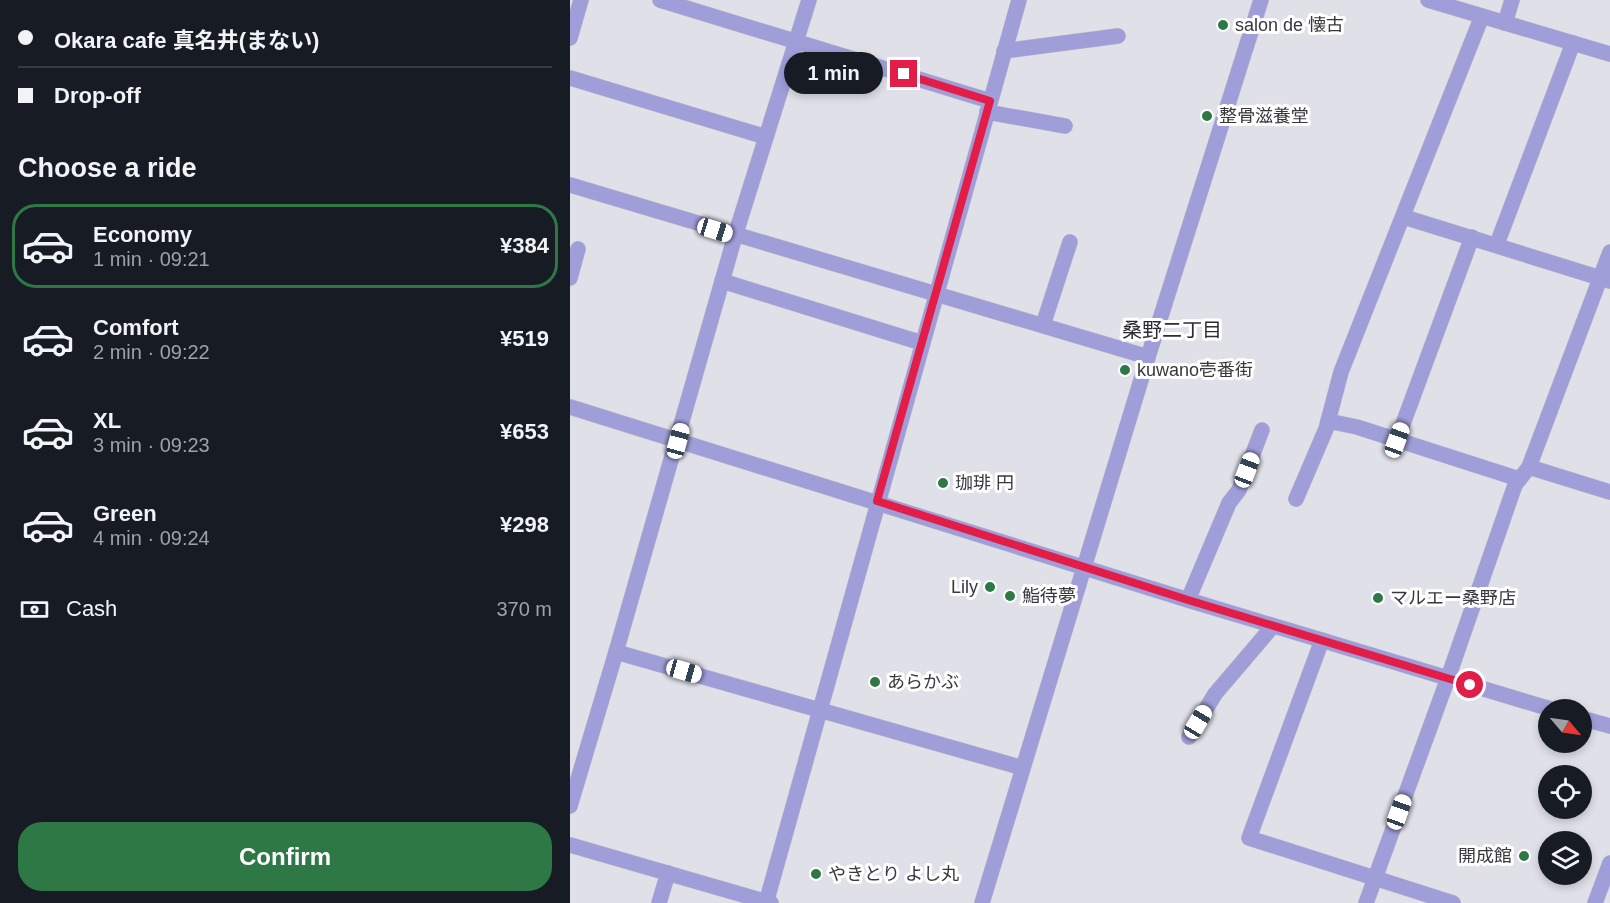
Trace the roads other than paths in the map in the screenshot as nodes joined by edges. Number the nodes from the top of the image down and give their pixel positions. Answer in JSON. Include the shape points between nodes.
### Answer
{"nodes":[{"id":1,"x":581,"y":0,"type":"edge"},
{"id":2,"x":660,"y":0,"type":"edge"},
{"id":3,"x":809,"y":0,"type":"edge"},
{"id":4,"x":1019,"y":0,"type":"edge"},
{"id":5,"x":1261,"y":0,"type":"edge"},
{"id":6,"x":1428,"y":0,"type":"edge"},
{"id":7,"x":1512,"y":0,"type":"edge"},
{"id":8,"x":1482,"y":16,"type":"junction"},
{"id":9,"x":1505,"y":23,"type":"junction"},
{"id":10,"x":1118,"y":36,"type":"dead end"},
{"id":11,"x":570,"y":38,"type":"edge"},
{"id":12,"x":796,"y":41,"type":"junction"},
{"id":13,"x":1573,"y":43,"type":"junction"},
{"id":14,"x":1004,"y":51,"type":"junction"},
{"id":15,"x":1610,"y":54,"type":"edge"},
{"id":16,"x":570,"y":78,"type":"edge"},
{"id":17,"x":989,"y":107,"type":"junction"},
{"id":18,"x":1065,"y":126,"type":"dead end"},
{"id":19,"x":766,"y":137,"type":"junction"},
{"id":20,"x":570,"y":185,"type":"edge"},
{"id":21,"x":1404,"y":217,"type":"junction"},
{"id":22,"x":735,"y":236,"type":"junction"},
{"id":23,"x":1472,"y":237,"type":"junction"},
{"id":24,"x":1070,"y":242,"type":"dead end"},
{"id":25,"x":1497,"y":244,"type":"junction"},
{"id":26,"x":578,"y":249,"type":"dead end"},
{"id":27,"x":1610,"y":252,"type":"edge"},
{"id":28,"x":570,"y":278,"type":"edge"},
{"id":29,"x":1605,"y":280,"type":"edge"},
{"id":30,"x":723,"y":281,"type":"junction"},
{"id":31,"x":937,"y":294,"type":"junction"},
{"id":32,"x":1043,"y":325,"type":"junction"},
{"id":33,"x":922,"y":343,"type":"junction"},
{"id":34,"x":1148,"y":357,"type":"junction"},
{"id":35,"x":570,"y":407,"type":"edge"},
{"id":36,"x":1328,"y":421,"type":"junction"},
{"id":37,"x":1262,"y":430,"type":"dead end"},
{"id":38,"x":1397,"y":440,"type":"junction"},
{"id":39,"x":678,"y":441,"type":"junction"},
{"id":40,"x":1524,"y":473,"type":"junction"},
{"id":41,"x":1610,"y":492,"type":"edge"},
{"id":42,"x":1296,"y":500,"type":"dead end"},
{"id":43,"x":877,"y":501,"type":"junction"},
{"id":44,"x":1086,"y":567,"type":"junction"},
{"id":45,"x":1188,"y":600,"type":"junction"},
{"id":46,"x":1273,"y":626,"type":"junction"},
{"id":47,"x":1322,"y":640,"type":"junction"},
{"id":48,"x":616,"y":652,"type":"junction"},
{"id":49,"x":1448,"y":678,"type":"junction"},
{"id":50,"x":1538,"y":705,"type":"edge"},
{"id":51,"x":820,"y":709,"type":"junction"},
{"id":52,"x":1592,"y":721,"type":"edge"},
{"id":53,"x":1610,"y":726,"type":"edge"},
{"id":54,"x":1190,"y":736,"type":"dead end"},
{"id":55,"x":1023,"y":768,"type":"junction"},
{"id":56,"x":570,"y":806,"type":"edge"},
{"id":57,"x":570,"y":845,"type":"edge"},
{"id":58,"x":1610,"y":863,"type":"edge"},
{"id":59,"x":668,"y":873,"type":"junction"},
{"id":60,"x":1375,"y":879,"type":"junction"},
{"id":61,"x":768,"y":902,"type":"edge"},
{"id":62,"x":659,"y":903,"type":"edge"},
{"id":63,"x":982,"y":903,"type":"edge"},
{"id":64,"x":1366,"y":903,"type":"edge"},
{"id":65,"x":1453,"y":903,"type":"edge"},
{"id":66,"x":1595,"y":903,"type":"edge"}],
"edges":[{"from":1,"to":11,"type":"street"},
{"from":2,"to":12,"type":"street"},
{"from":3,"to":12,"type":"street"},
{"from":4,"to":14,"type":"street"},
{"from":5,"to":34,"type":"street"},
{"from":6,"to":8,"type":"street"},
{"from":7,"to":9,"type":"street"},
{"from":8,"to":9,"type":"street"},
{"from":8,"to":21,"type":"street"},
{"from":9,"to":13,"type":"street"},
{"from":10,"to":14,"type":"street"},
{"from":12,"to":17,"type":"street"},
{"from":12,"to":19,"type":"street"},
{"from":13,"to":15,"type":"street"},
{"from":13,"to":25,"type":"street"},
{"from":14,"to":17,"type":"street"},
{"from":16,"to":19,"type":"street"},
{"from":17,"to":18,"type":"street"},
{"from":17,"to":31,"type":"street"},
{"from":19,"to":22,"type":"street"},
{"from":20,"to":22,"type":"street"},
{"from":21,"to":23,"type":"street"},
{"from":21,"to":36,"type":"street","via":[[1341,372]]},
{"from":22,"to":30,"type":"street"},
{"from":22,"to":31,"type":"street"},
{"from":23,"to":25,"type":"street"},
{"from":23,"to":38,"type":"street"},
{"from":24,"to":32,"type":"street"},
{"from":25,"to":29,"type":"street"},
{"from":26,"to":28,"type":"street"},
{"from":27,"to":29,"type":"street"},
{"from":29,"to":40,"type":"street"},
{"from":30,"to":33,"type":"street"},
{"from":30,"to":39,"type":"street"},
{"from":31,"to":32,"type":"street"},
{"from":31,"to":33,"type":"street"},
{"from":32,"to":34,"type":"street"},
{"from":33,"to":43,"type":"street"},
{"from":34,"to":44,"type":"street"},
{"from":35,"to":39,"type":"street"},
{"from":36,"to":38,"type":"street"},
{"from":36,"to":42,"type":"street"},
{"from":37,"to":45,"type":"street"},
{"from":38,"to":40,"type":"street"},
{"from":39,"to":43,"type":"street"},
{"from":39,"to":48,"type":"street"},
{"from":40,"to":41,"type":"street"},
{"from":40,"to":49,"type":"street"},
{"from":43,"to":44,"type":"street"},
{"from":43,"to":51,"type":"street"},
{"from":44,"to":45,"type":"street"},
{"from":44,"to":55,"type":"street"},
{"from":45,"to":46,"type":"street"},
{"from":46,"to":47,"type":"street"},
{"from":46,"to":54,"type":"street","via":[[1215,694]]},
{"from":47,"to":49,"type":"street"},
{"from":47,"to":60,"type":"street","via":[[1249,838]]},
{"from":48,"to":51,"type":"street"},
{"from":48,"to":56,"type":"street"},
{"from":49,"to":50,"type":"street"},
{"from":49,"to":60,"type":"street"},
{"from":51,"to":55,"type":"street"},
{"from":51,"to":61,"type":"street"},
{"from":52,"to":53,"type":"street"},
{"from":55,"to":63,"type":"street"},
{"from":57,"to":59,"type":"street"},
{"from":58,"to":66,"type":"street"},
{"from":59,"to":61,"type":"street"},
{"from":59,"to":62,"type":"street"},
{"from":60,"to":64,"type":"street"},
{"from":60,"to":65,"type":"street"}]}
